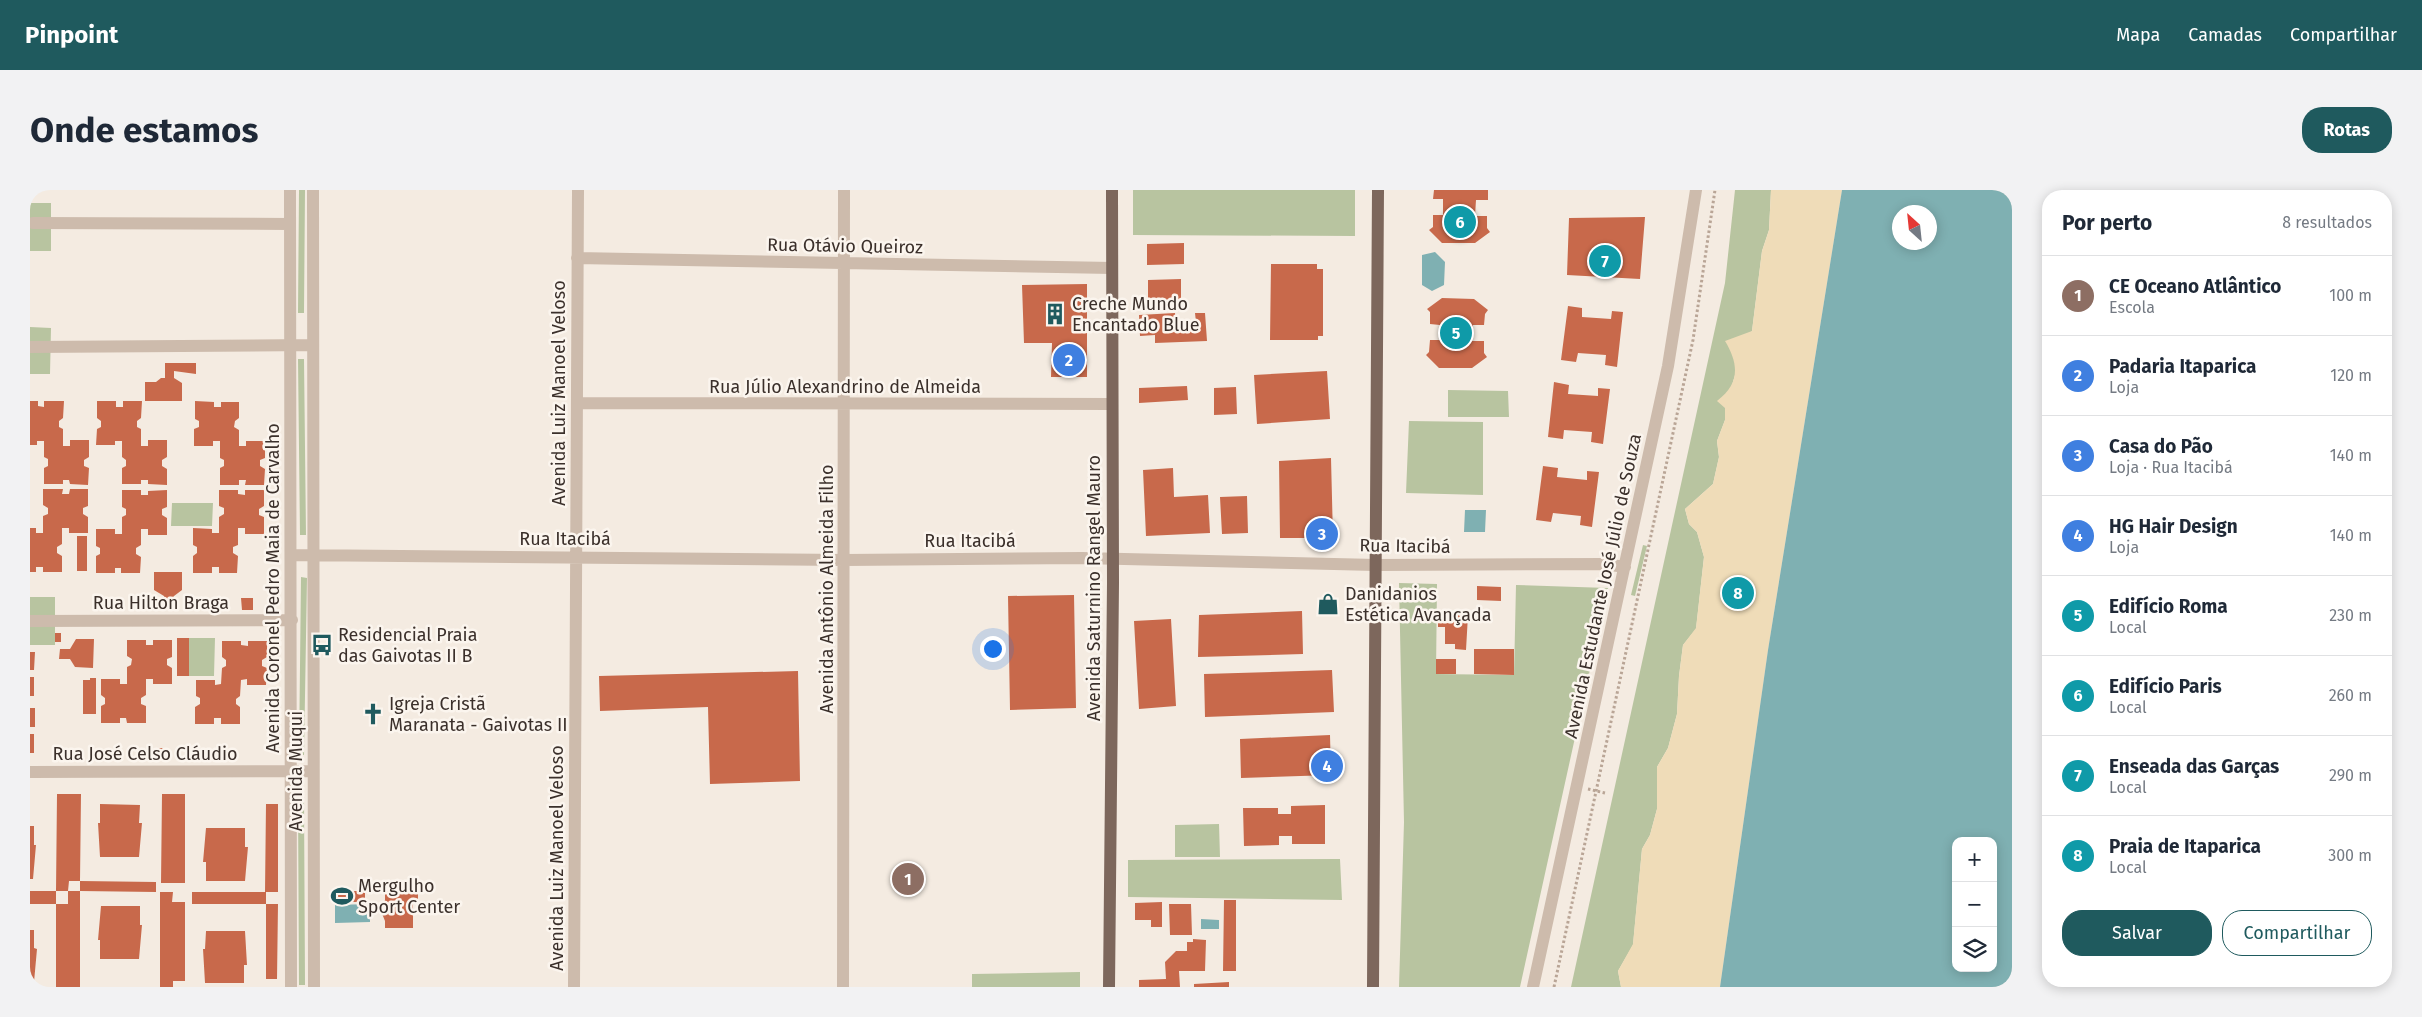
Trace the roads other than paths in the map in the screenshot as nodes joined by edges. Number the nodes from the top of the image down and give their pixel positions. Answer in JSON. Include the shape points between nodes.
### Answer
{"nodes":[{"id":1,"x":290,"y":190,"type":"edge"},
{"id":2,"x":313,"y":190,"type":"edge"},
{"id":3,"x":578,"y":190,"type":"edge"},
{"id":4,"x":844,"y":190,"type":"edge"},
{"id":5,"x":1112,"y":190,"type":"edge"},
{"id":6,"x":1378,"y":190,"type":"edge"},
{"id":7,"x":1696,"y":190,"type":"edge"},
{"id":8,"x":33,"y":223,"type":"dead end"},
{"id":9,"x":290,"y":224,"type":"junction"},
{"id":10,"x":577,"y":258,"type":"junction"},
{"id":11,"x":844,"y":264,"type":"junction"},
{"id":12,"x":1112,"y":268,"type":"junction"},
{"id":13,"x":290,"y":344,"type":"junction"},
{"id":14,"x":312,"y":345,"type":"junction"},
{"id":15,"x":31,"y":347,"type":"edge"},
{"id":16,"x":577,"y":403,"type":"junction"},
{"id":17,"x":1112,"y":404,"type":"junction"},
{"id":18,"x":844,"y":405,"type":"junction"},
{"id":19,"x":292,"y":555,"type":"junction"},
{"id":20,"x":315,"y":556,"type":"junction"},
{"id":21,"x":576,"y":556,"type":"junction"},
{"id":22,"x":1112,"y":559,"type":"junction"},
{"id":23,"x":845,"y":560,"type":"junction"},
{"id":24,"x":1376,"y":564,"type":"junction"},
{"id":25,"x":1625,"y":567,"type":"junction"},
{"id":26,"x":292,"y":620,"type":"junction"},
{"id":27,"x":31,"y":621,"type":"edge"},
{"id":28,"x":313,"y":771,"type":"junction"},
{"id":29,"x":30,"y":772,"type":"edge"},
{"id":30,"x":290,"y":772,"type":"junction"},
{"id":31,"x":291,"y":987,"type":"edge"},
{"id":32,"x":314,"y":987,"type":"edge"},
{"id":33,"x":574,"y":987,"type":"edge"},
{"id":34,"x":843,"y":987,"type":"edge"},
{"id":35,"x":1109,"y":987,"type":"edge"},
{"id":36,"x":1373,"y":987,"type":"edge"},
{"id":37,"x":1533,"y":987,"type":"edge"}],
"edges":[{"from":1,"to":9,"type":"street","name":"Avenida Coronel Pedro Maia de Carvalho"},
{"from":2,"to":14,"type":"street"},
{"from":3,"to":10,"type":"street","name":"Avenida Luiz Manoel Veloso"},
{"from":4,"to":11,"type":"street","name":"Avenida Antônio Almeida Filho"},
{"from":5,"to":12,"type":"main road","name":"Avenida Saturnino Rangel Mauro"},
{"from":6,"to":24,"type":"main road"},
{"from":7,"to":25,"type":"street","name":"Avenida Estudante José Júlio de Souza","via":[[1668,366]]},
{"from":8,"to":9,"type":"street"},
{"from":9,"to":13,"type":"street","name":"Avenida Coronel Pedro Maia de Carvalho"},
{"from":10,"to":11,"type":"street","name":"Rua Otávio Queiroz"},
{"from":10,"to":16,"type":"street","name":"Avenida Luiz Manoel Veloso"},
{"from":11,"to":12,"type":"street","name":"Rua Otávio Queiroz"},
{"from":11,"to":18,"type":"street","name":"Avenida Antônio Almeida Filho"},
{"from":12,"to":17,"type":"main road","name":"Avenida Saturnino Rangel Mauro"},
{"from":13,"to":14,"type":"street"},
{"from":13,"to":15,"type":"street"},
{"from":13,"to":19,"type":"street","name":"Avenida Coronel Pedro Maia de Carvalho"},
{"from":14,"to":20,"type":"street"},
{"from":16,"to":18,"type":"street","name":"Rua Júlio Alexandrino de Almeida"},
{"from":16,"to":21,"type":"street","name":"Avenida Luiz Manoel Veloso"},
{"from":17,"to":18,"type":"street","name":"Rua Júlio Alexandrino de Almeida"},
{"from":17,"to":22,"type":"main road","name":"Avenida Saturnino Rangel Mauro"},
{"from":18,"to":23,"type":"street","name":"Avenida Antônio Almeida Filho"},
{"from":19,"to":20,"type":"street","name":"Rua Itacibá"},
{"from":19,"to":26,"type":"street","name":"Avenida Coronel Pedro Maia de Carvalho"},
{"from":20,"to":21,"type":"street","name":"Rua Itacibá"},
{"from":20,"to":28,"type":"street","name":"Avenida Muqui"},
{"from":21,"to":23,"type":"street","name":"Rua Itacibá"},
{"from":21,"to":33,"type":"street","name":"Avenida Luiz Manoel Veloso"},
{"from":22,"to":23,"type":"street","name":"Rua Itacibá"},
{"from":22,"to":24,"type":"street","name":"Rua Itacibá"},
{"from":22,"to":35,"type":"main road","name":"Avenida Saturnino Rangel Mauro"},
{"from":23,"to":34,"type":"street","name":"Avenida Antônio Almeida Filho"},
{"from":24,"to":25,"type":"street","name":"Rua Itacibá","via":[[1604,564]]},
{"from":24,"to":36,"type":"main road"},
{"from":25,"to":37,"type":"street","name":"Avenida Estudante José Júlio de Souza"},
{"from":26,"to":27,"type":"street","name":"Rua Hilton Braga"},
{"from":26,"to":30,"type":"street","name":"Avenida Coronel Pedro Maia de Carvalho"},
{"from":28,"to":30,"type":"street","name":"Rua José Celso Cláudio"},
{"from":28,"to":32,"type":"street","name":"Avenida Muqui"},
{"from":29,"to":30,"type":"street","name":"Rua José Celso Cláudio"},
{"from":30,"to":31,"type":"street","name":"Avenida Coronel Pedro Maia de Carvalho"}]}
